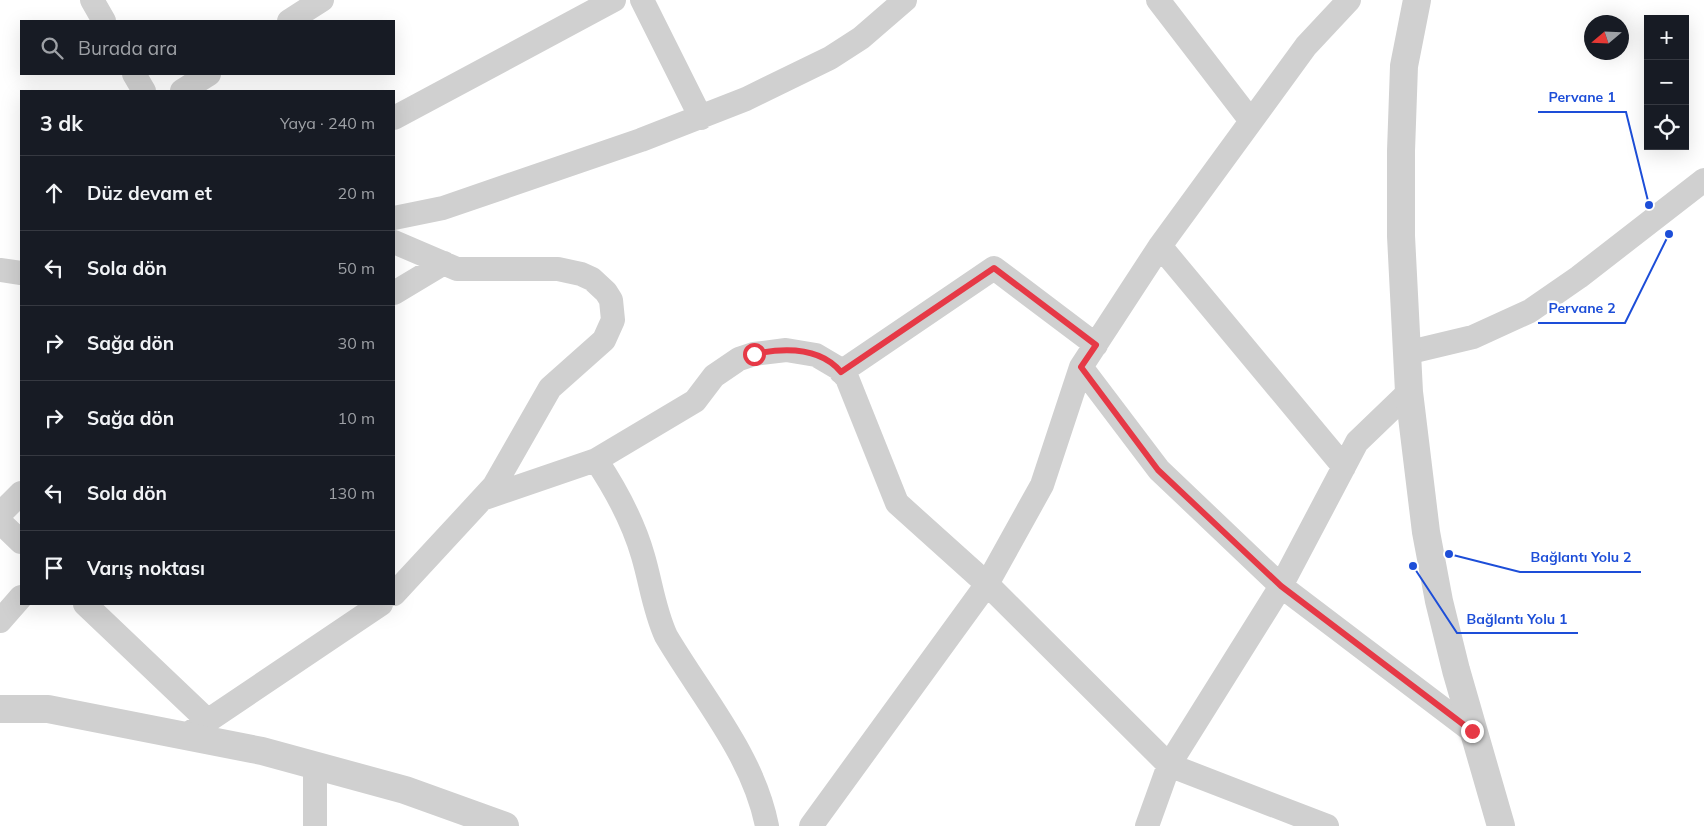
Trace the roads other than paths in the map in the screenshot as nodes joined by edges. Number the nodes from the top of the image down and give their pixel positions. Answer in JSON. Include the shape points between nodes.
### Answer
{"nodes":[{"id":1,"x":92,"y":0,"type":"edge"},
{"id":2,"x":322,"y":0,"type":"edge"},
{"id":3,"x":614,"y":0,"type":"edge"},
{"id":4,"x":642,"y":0,"type":"edge"},
{"id":5,"x":1158,"y":0,"type":"edge"},
{"id":6,"x":1349,"y":0,"type":"edge"},
{"id":7,"x":1417,"y":0,"type":"edge"},
{"id":8,"x":896,"y":3,"type":"edge"},
{"id":9,"x":103,"y":20,"type":"edge"},
{"id":10,"x":292,"y":20,"type":"edge"},
{"id":11,"x":135,"y":75,"type":"edge"},
{"id":12,"x":207,"y":75,"type":"edge"},
{"id":13,"x":143,"y":90,"type":"edge"},
{"id":14,"x":184,"y":90,"type":"edge"},
{"id":15,"x":395,"y":117,"type":"edge"},
{"id":16,"x":701,"y":118,"type":"junction"},
{"id":17,"x":1251,"y":121,"type":"junction"},
{"id":18,"x":1704,"y":180,"type":"edge"},
{"id":19,"x":395,"y":218,"type":"edge"},
{"id":20,"x":395,"y":242,"type":"edge"},
{"id":21,"x":1160,"y":246,"type":"junction"},
{"id":22,"x":444,"y":263,"type":"junction"},
{"id":23,"x":0,"y":270,"type":"edge"},
{"id":24,"x":20,"y":273,"type":"edge"},
{"id":25,"x":395,"y":292,"type":"edge"},
{"id":26,"x":1096,"y":345,"type":"junction"},
{"id":27,"x":1406,"y":353,"type":"junction"},
{"id":28,"x":1081,"y":367,"type":"junction"},
{"id":29,"x":841,"y":372,"type":"junction"},
{"id":30,"x":1409,"y":392,"type":"junction"},
{"id":31,"x":596,"y":460,"type":"junction"},
{"id":32,"x":1344,"y":467,"type":"junction"},
{"id":33,"x":20,"y":494,"type":"edge"},
{"id":34,"x":482,"y":499,"type":"junction"},
{"id":35,"x":0,"y":514,"type":"edge"},
{"id":36,"x":0,"y":522,"type":"edge"},
{"id":37,"x":20,"y":541,"type":"edge"},
{"id":38,"x":988,"y":584,"type":"junction"},
{"id":39,"x":1281,"y":586,"type":"junction"},
{"id":40,"x":395,"y":593,"type":"edge"},
{"id":41,"x":20,"y":598,"type":"edge"},
{"id":42,"x":86,"y":605,"type":"edge"},
{"id":43,"x":380,"y":605,"type":"edge"},
{"id":44,"x":0,"y":620,"type":"edge"},
{"id":45,"x":0,"y":709,"type":"edge"},
{"id":46,"x":208,"y":721,"type":"junction"},
{"id":47,"x":1472,"y":731,"type":"junction"},
{"id":48,"x":185,"y":736,"type":"junction"},
{"id":49,"x":315,"y":764,"type":"junction"},
{"id":50,"x":1169,"y":765,"type":"junction"},
{"id":51,"x":315,"y":826,"type":"edge"},
{"id":52,"x":505,"y":826,"type":"edge"},
{"id":53,"x":767,"y":826,"type":"edge"},
{"id":54,"x":811,"y":826,"type":"edge"},
{"id":55,"x":1147,"y":826,"type":"edge"},
{"id":56,"x":1328,"y":826,"type":"edge"},
{"id":57,"x":1501,"y":826,"type":"edge"}],
"edges":[{"from":1,"to":9,"type":"street"},
{"from":2,"to":10,"type":"street"},
{"from":3,"to":15,"type":"street"},
{"from":4,"to":16,"type":"street"},
{"from":5,"to":17,"type":"street"},
{"from":6,"to":17,"type":"street","via":[[1306,46]]},
{"from":7,"to":27,"type":"street","via":[[1404,66],[1401,236]]},
{"from":8,"to":16,"type":"street","via":[[861,38],[830,58]]},
{"from":11,"to":13,"type":"street"},
{"from":12,"to":14,"type":"street"},
{"from":16,"to":19,"type":"street","via":[[443,208]]},
{"from":17,"to":21,"type":"street"},
{"from":18,"to":27,"type":"street","via":[[1530,311],[1473,337]]},
{"from":20,"to":22,"type":"street"},
{"from":21,"to":26,"type":"street"},
{"from":21,"to":32,"type":"street"},
{"from":22,"to":25,"type":"street"},
{"from":22,"to":34,"type":"street","via":[[458,269],[570,270],[600,285],[611,300],[613,309],[613,320],[604,340],[550,388],[494,486]]},
{"from":23,"to":24,"type":"street"},
{"from":26,"to":28,"type":"street"},
{"from":26,"to":29,"type":"street","via":[[994,268]]},
{"from":27,"to":30,"type":"street"},
{"from":28,"to":38,"type":"street","via":[[1042,485]]},
{"from":28,"to":39,"type":"street","via":[[1158,470]]},
{"from":29,"to":31,"type":"street","via":[[828,360],[801,352],[770,351],[739,359],[714,376],[695,401]]},
{"from":29,"to":38,"type":"street","via":[[847,378],[896,504]]},
{"from":30,"to":32,"type":"street","via":[[1357,442]]},
{"from":30,"to":47,"type":"street","via":[[1428,540],[1443,618]]},
{"from":31,"to":34,"type":"street"},
{"from":31,"to":53,"type":"street","via":[[616,490],[635,531],[658,618],[666,636],[744,761]]},
{"from":32,"to":39,"type":"street"},
{"from":33,"to":35,"type":"street"},
{"from":34,"to":40,"type":"street"},
{"from":36,"to":37,"type":"street"},
{"from":38,"to":50,"type":"street"},
{"from":38,"to":54,"type":"street"},
{"from":39,"to":47,"type":"street"},
{"from":39,"to":50,"type":"street"},
{"from":41,"to":44,"type":"street"},
{"from":42,"to":46,"type":"street"},
{"from":43,"to":46,"type":"street"},
{"from":45,"to":48,"type":"street","via":[[48,709]]},
{"from":46,"to":48,"type":"street"},
{"from":47,"to":57,"type":"street"},
{"from":48,"to":49,"type":"street"},
{"from":49,"to":51,"type":"street"},
{"from":49,"to":52,"type":"street","via":[[404,790]]},
{"from":50,"to":55,"type":"street"},
{"from":50,"to":56,"type":"street"}]}
